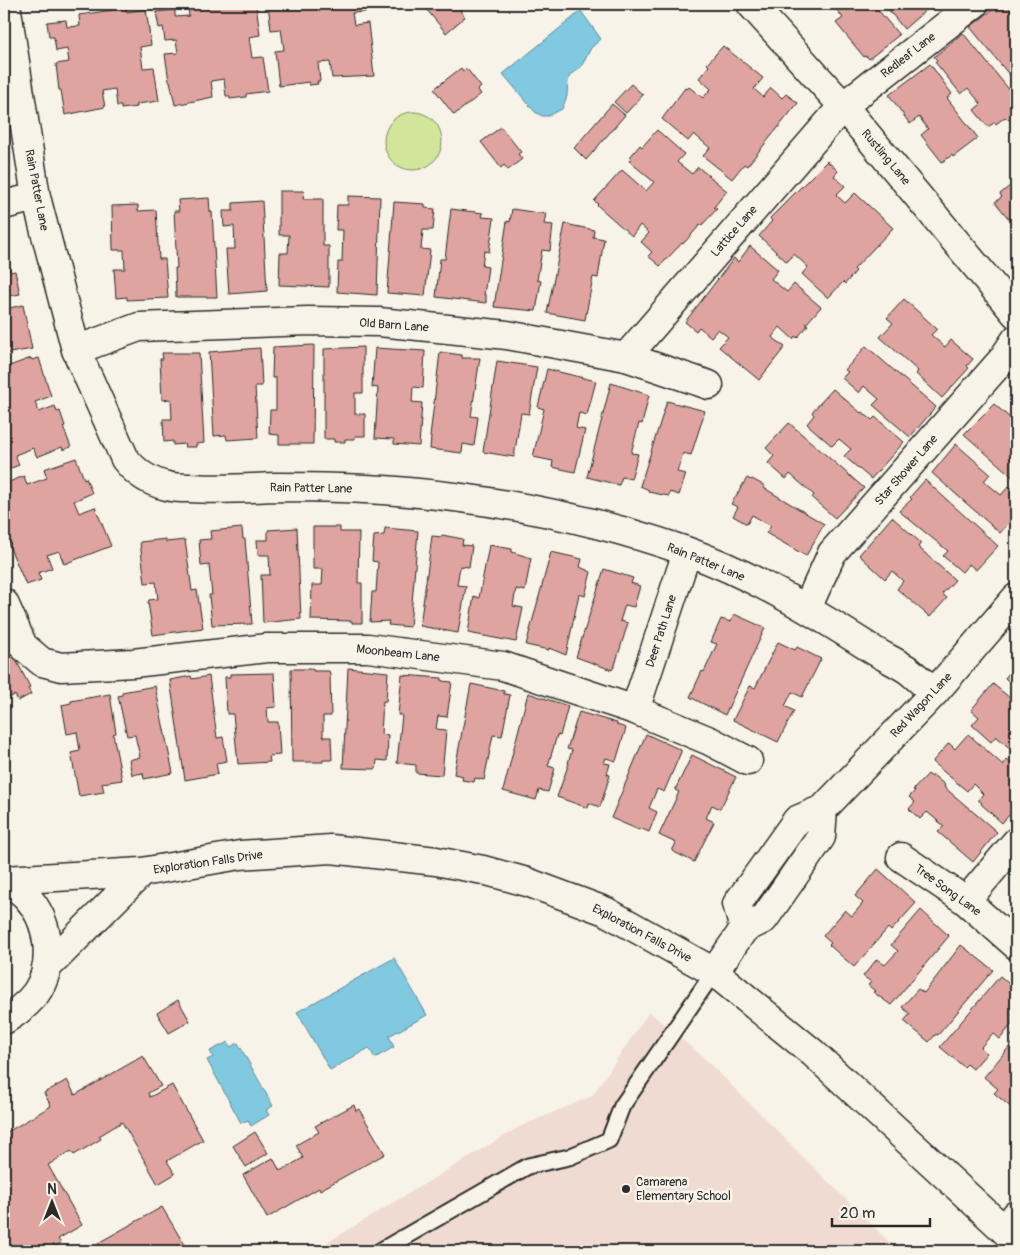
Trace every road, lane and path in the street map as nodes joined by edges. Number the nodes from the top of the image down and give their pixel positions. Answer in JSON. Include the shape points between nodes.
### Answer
{"nodes":[{"id":1,"x":6,"y":4,"type":"edge"},
{"id":2,"x":752,"y":4,"type":"edge"},
{"id":3,"x":974,"y":4,"type":"edge"},
{"id":4,"x":843,"y":106,"type":"junction"},
{"id":5,"x":36,"y":197,"type":"junction"},
{"id":6,"x":4,"y":205,"type":"edge"},
{"id":7,"x":1016,"y":314,"type":"edge"},
{"id":8,"x":1016,"y":339,"type":"edge"},
{"id":9,"x":76,"y":350,"type":"junction"},
{"id":10,"x":626,"y":357,"type":"junction"},
{"id":11,"x":709,"y":385,"type":"dead end"},
{"id":12,"x":687,"y":552,"type":"junction"},
{"id":13,"x":1016,"y":598,"type":"edge"},
{"id":14,"x":4,"y":603,"type":"edge"},
{"id":15,"x":807,"y":608,"type":"junction"},
{"id":16,"x":934,"y":693,"type":"junction"},
{"id":17,"x":635,"y":710,"type":"junction"},
{"id":18,"x":748,"y":761,"type":"dead end"},
{"id":19,"x":1016,"y":842,"type":"edge"},
{"id":20,"x":901,"y":857,"type":"dead end"},
{"id":21,"x":142,"y":872,"type":"junction"},
{"id":22,"x":4,"y":880,"type":"edge"},
{"id":23,"x":966,"y":900,"type":"junction"},
{"id":24,"x":1016,"y":945,"type":"edge"},
{"id":25,"x":46,"y":968,"type":"junction"},
{"id":26,"x":714,"y":972,"type":"junction"},
{"id":27,"x":4,"y":1020,"type":"edge"},
{"id":28,"x":1012,"y":1228,"type":"edge"},
{"id":29,"x":380,"y":1251,"type":"edge"}],
"edges":[{"from":1,"to":5,"type":"street","name":"Rain Patter Lane"},
{"from":2,"to":4,"type":"street","name":"Rustling Lane"},
{"from":3,"to":4,"type":"street","name":"Redleaf Lane"},
{"from":4,"to":7,"type":"street","name":"Rustling Lane"},
{"from":4,"to":10,"type":"street","name":"Lattice Lane"},
{"from":5,"to":6,"type":"street"},
{"from":5,"to":9,"type":"street","name":"Rain Patter Lane"},
{"from":8,"to":15,"type":"street","name":"Star Shower Lane","via":[[1002,360],[832,553]]},
{"from":9,"to":10,"type":"street","name":"Old Barn Lane","via":[[139,328],[308,321],[379,322],[507,335]]},
{"from":9,"to":12,"type":"street","name":"Rain Patter Lane","via":[[125,459],[141,475],[168,487],[216,490],[336,488],[456,498],[612,528]]},
{"from":10,"to":11,"type":"street","name":"Old Barn Lane"},
{"from":12,"to":15,"type":"street","name":"Rain Patter Lane"},
{"from":12,"to":17,"type":"street","name":"Deer Path Lane"},
{"from":13,"to":16,"type":"street","name":"Red Wagon Lane"},
{"from":14,"to":17,"type":"street","name":"Moonbeam Lane","via":[[23,646],[42,662],[61,667],[133,663],[267,648],[368,648],[503,666]]},
{"from":15,"to":16,"type":"street","name":"Rain Patter Lane","via":[[907,670]]},
{"from":16,"to":26,"type":"street","name":"Red Wagon Lane","via":[[823,809],[797,820],[737,904],[744,929]]},
{"from":17,"to":18,"type":"street","name":"Moonbeam Lane","via":[[710,741]]},
{"from":19,"to":23,"type":"street"},
{"from":20,"to":23,"type":"street","name":"Tree Song Lane"},
{"from":21,"to":22,"type":"street","name":"Exploration Falls Drive"},
{"from":21,"to":25,"type":"street","name":"Exploration Falls Drive"},
{"from":21,"to":26,"type":"street","name":"Exploration Falls Drive","via":[[240,855],[331,849],[436,860],[527,882],[605,911]]},
{"from":22,"to":25,"type":"street","name":"Exploration Falls Drive","via":[[26,896],[41,917],[48,943]]},
{"from":23,"to":24,"type":"street","name":"Tree Song Lane"},
{"from":25,"to":27,"type":"street","name":"Exploration Falls Drive","via":[[36,992],[20,1011]]},
{"from":26,"to":28,"type":"street","name":"Exploration Falls Drive","via":[[813,1053]]},
{"from":26,"to":29,"type":"lane","via":[[622,1106],[609,1140],[568,1157],[528,1166]]}]}
